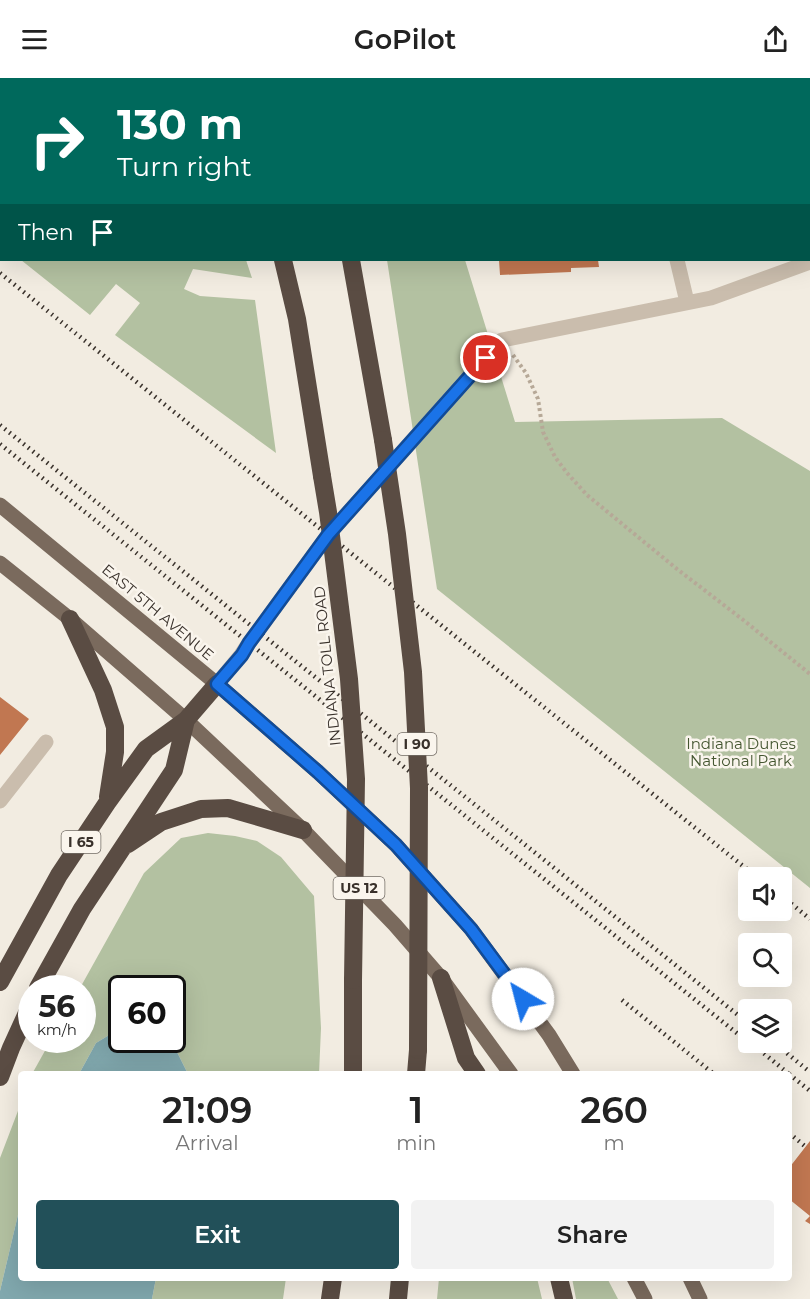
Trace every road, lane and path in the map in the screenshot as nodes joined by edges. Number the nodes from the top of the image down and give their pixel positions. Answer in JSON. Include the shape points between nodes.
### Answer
{"nodes":[{"id":1,"x":283,"y":261,"type":"edge"},
{"id":2,"x":351,"y":261,"type":"edge"},
{"id":3,"x":677,"y":261,"type":"edge"},
{"id":4,"x":810,"y":262,"type":"edge"},
{"id":5,"x":687,"y":302,"type":"junction"},
{"id":6,"x":502,"y":340,"type":"junction"},
{"id":7,"x":0,"y":505,"type":"edge"},
{"id":8,"x":0,"y":563,"type":"edge"},
{"id":9,"x":70,"y":619,"type":"junction"},
{"id":10,"x":810,"y":674,"type":"edge"},
{"id":11,"x":217,"y":684,"type":"junction"},
{"id":12,"x":186,"y":720,"type":"junction"},
{"id":13,"x":46,"y":742,"type":"dead end"},
{"id":14,"x":0,"y":801,"type":"edge"},
{"id":15,"x":107,"y":803,"type":"junction"},
{"id":16,"x":303,"y":830,"type":"junction"},
{"id":17,"x":121,"y":848,"type":"junction"},
{"id":18,"x":45,"y":975,"type":"edge"},
{"id":19,"x":441,"y":978,"type":"junction"},
{"id":20,"x":0,"y":982,"type":"edge"},
{"id":21,"x":18,"y":1033,"type":"edge"},
{"id":22,"x":353,"y":1071,"type":"edge"},
{"id":23,"x":416,"y":1071,"type":"edge"},
{"id":24,"x":475,"y":1071,"type":"edge"},
{"id":25,"x":509,"y":1071,"type":"edge"},
{"id":26,"x":571,"y":1071,"type":"edge"},
{"id":27,"x":0,"y":1077,"type":"edge"},
{"id":28,"x":333,"y":1281,"type":"edge"},
{"id":29,"x":400,"y":1281,"type":"edge"},
{"id":30,"x":560,"y":1281,"type":"edge"},
{"id":31,"x":636,"y":1281,"type":"edge"},
{"id":32,"x":691,"y":1281,"type":"edge"},
{"id":33,"x":330,"y":1299,"type":"edge"},
{"id":34,"x":398,"y":1299,"type":"edge"},
{"id":35,"x":564,"y":1299,"type":"edge"},
{"id":36,"x":645,"y":1299,"type":"edge"},
{"id":37,"x":700,"y":1299,"type":"edge"}],
"edges":[{"from":1,"to":22,"type":"highway","name":"INDIANA TOLL ROAD","bridge":true,"via":[[297,319],[328,512],[349,679],[356,779]]},
{"from":2,"to":23,"type":"highway","number":"I 90","bridge":true,"via":[[383,440],[413,672],[419,788]]},
{"from":3,"to":5,"type":"lane"},
{"from":4,"to":5,"type":"lane","via":[[711,298]]},
{"from":5,"to":6,"type":"lane"},
{"from":6,"to":10,"type":"path","via":[[526,373],[538,399],[543,432],[555,457],[587,495]]},
{"from":6,"to":11,"type":"lane","via":[[328,535]]},
{"from":7,"to":11,"type":"main road","name":"EAST 5TH AVENUE"},
{"from":8,"to":9,"type":"main road","number":"US 12"},
{"from":9,"to":12,"type":"main road","number":"US 12"},
{"from":9,"to":15,"type":"highway","via":[[103,690],[115,727]]},
{"from":11,"to":12,"type":"highway","number":"I 65"},
{"from":11,"to":26,"type":"main road","name":"EAST 5TH AVENUE","via":[[396,845],[471,929]]},
{"from":12,"to":15,"type":"highway","number":"I 65","via":[[146,749]]},
{"from":12,"to":16,"type":"main road","number":"US 12"},
{"from":12,"to":17,"type":"highway","number":"I 65","via":[[174,770]]},
{"from":13,"to":14,"type":"lane"},
{"from":15,"to":20,"type":"highway","number":"I 65","via":[[59,875]]},
{"from":16,"to":17,"type":"highway","via":[[228,808],[201,809],[161,822]]},
{"from":16,"to":19,"type":"main road","number":"US 12"},
{"from":17,"to":18,"type":"highway","number":"I 65"},
{"from":19,"to":24,"type":"highway","via":[[466,1058]]},
{"from":19,"to":25,"type":"main road","number":"US 12"},
{"from":21,"to":27,"type":"highway"},
{"from":28,"to":33,"type":"highway"},
{"from":29,"to":34,"type":"highway"},
{"from":30,"to":35,"type":"highway"},
{"from":31,"to":36,"type":"main road"},
{"from":32,"to":37,"type":"main road"}]}
